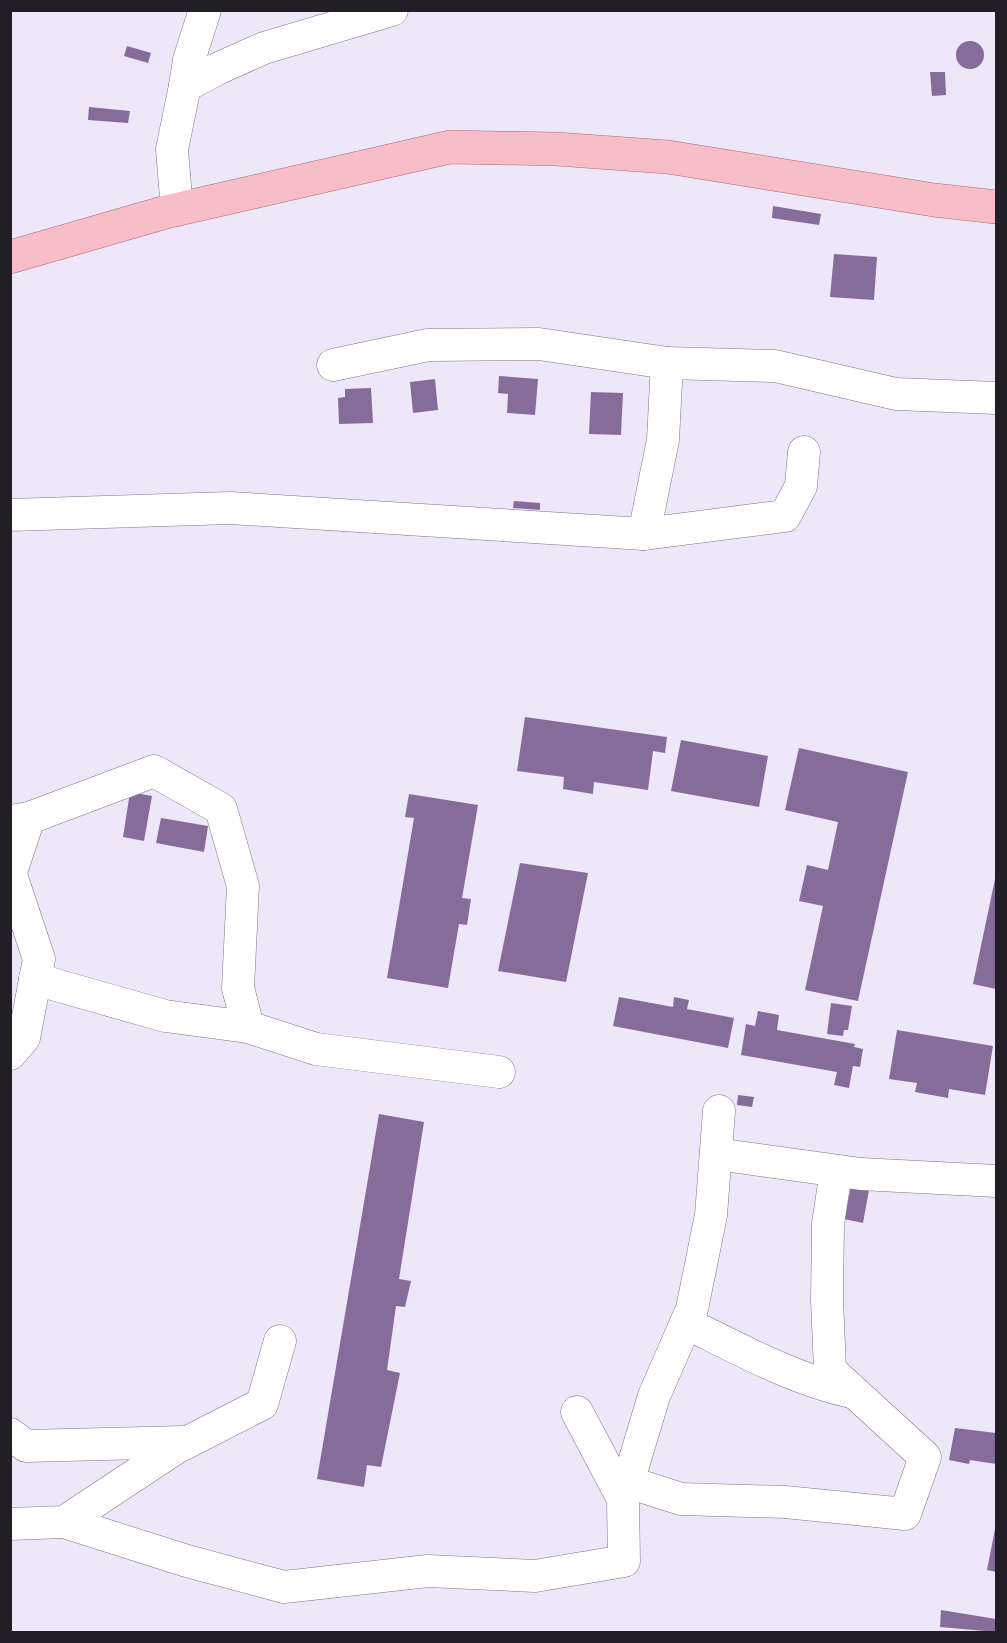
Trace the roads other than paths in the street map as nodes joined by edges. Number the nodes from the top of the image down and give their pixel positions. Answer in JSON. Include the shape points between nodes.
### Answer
{"nodes":[{"id":1,"x":205,"y":10,"type":"edge"},
{"id":2,"x":392,"y":10,"type":"edge"},
{"id":3,"x":185,"y":86,"type":"junction"},
{"id":4,"x":996,"y":207,"type":"edge"},
{"id":5,"x":177,"y":210,"type":"junction"},
{"id":6,"x":10,"y":257,"type":"edge"},
{"id":7,"x":667,"y":363,"type":"junction"},
{"id":8,"x":333,"y":365,"type":"dead end"},
{"id":9,"x":996,"y":398,"type":"edge"},
{"id":10,"x":804,"y":452,"type":"dead end"},
{"id":11,"x":10,"y":515,"type":"edge"},
{"id":12,"x":644,"y":534,"type":"junction"},
{"id":13,"x":20,"y":820,"type":"edge"},
{"id":14,"x":10,"y":875,"type":"edge"},
{"id":15,"x":35,"y":980,"type":"junction"},
{"id":16,"x":248,"y":1027,"type":"junction"},
{"id":17,"x":10,"y":1054,"type":"edge"},
{"id":18,"x":499,"y":1072,"type":"dead end"},
{"id":19,"x":719,"y":1111,"type":"dead end"},
{"id":20,"x":716,"y":1154,"type":"junction"},
{"id":21,"x":836,"y":1171,"type":"junction"},
{"id":22,"x":996,"y":1181,"type":"edge"},
{"id":23,"x":686,"y":1323,"type":"junction"},
{"id":24,"x":280,"y":1341,"type":"dead end"},
{"id":25,"x":856,"y":1393,"type":"junction"},
{"id":26,"x":577,"y":1412,"type":"dead end"},
{"id":27,"x":10,"y":1434,"type":"edge"},
{"id":28,"x":189,"y":1442,"type":"junction"},
{"id":29,"x":626,"y":1490,"type":"junction"},
{"id":30,"x":64,"y":1522,"type":"junction"},
{"id":31,"x":10,"y":1524,"type":"edge"}],
"edges":[{"from":1,"to":3,"type":"street"},
{"from":2,"to":3,"type":"street","via":[[264,48]]},
{"from":3,"to":5,"type":"street","via":[[172,149]]},
{"from":4,"to":5,"type":"main road","via":[[922,199],[668,157],[450,147]]},
{"from":5,"to":6,"type":"main road"},
{"from":7,"to":8,"type":"street","via":[[539,344],[428,345]]},
{"from":7,"to":9,"type":"street","via":[[775,366],[896,394]]},
{"from":7,"to":12,"type":"street","via":[[663,440]]},
{"from":10,"to":12,"type":"street","via":[[801,486],[785,516]]},
{"from":11,"to":12,"type":"street","via":[[230,508]]},
{"from":13,"to":14,"type":"street"},
{"from":13,"to":16,"type":"street","via":[[154,771],[221,809],[243,886],[238,988]]},
{"from":14,"to":15,"type":"street","via":[[39,959]]},
{"from":15,"to":16,"type":"street","via":[[165,1016]]},
{"from":15,"to":17,"type":"street","via":[[24,1038]]},
{"from":16,"to":18,"type":"street","via":[[316,1049]]},
{"from":19,"to":20,"type":"street"},
{"from":20,"to":21,"type":"street"},
{"from":20,"to":23,"type":"street","via":[[711,1215]]},
{"from":21,"to":22,"type":"street"},
{"from":21,"to":25,"type":"street","via":[[828,1224],[826,1300],[830,1370]]},
{"from":23,"to":25,"type":"street","via":[[767,1363],[830,1388]]},
{"from":23,"to":29,"type":"street","via":[[654,1396]]},
{"from":24,"to":28,"type":"street","via":[[262,1404]]},
{"from":25,"to":29,"type":"street","via":[[926,1457],[905,1514],[785,1502],[681,1498]]},
{"from":26,"to":29,"type":"street"},
{"from":27,"to":28,"type":"street","via":[[26,1446]]},
{"from":28,"to":30,"type":"street"},
{"from":29,"to":30,"type":"street","via":[[624,1561],[535,1576],[428,1571],[284,1587]]},
{"from":30,"to":31,"type":"street"}]}
